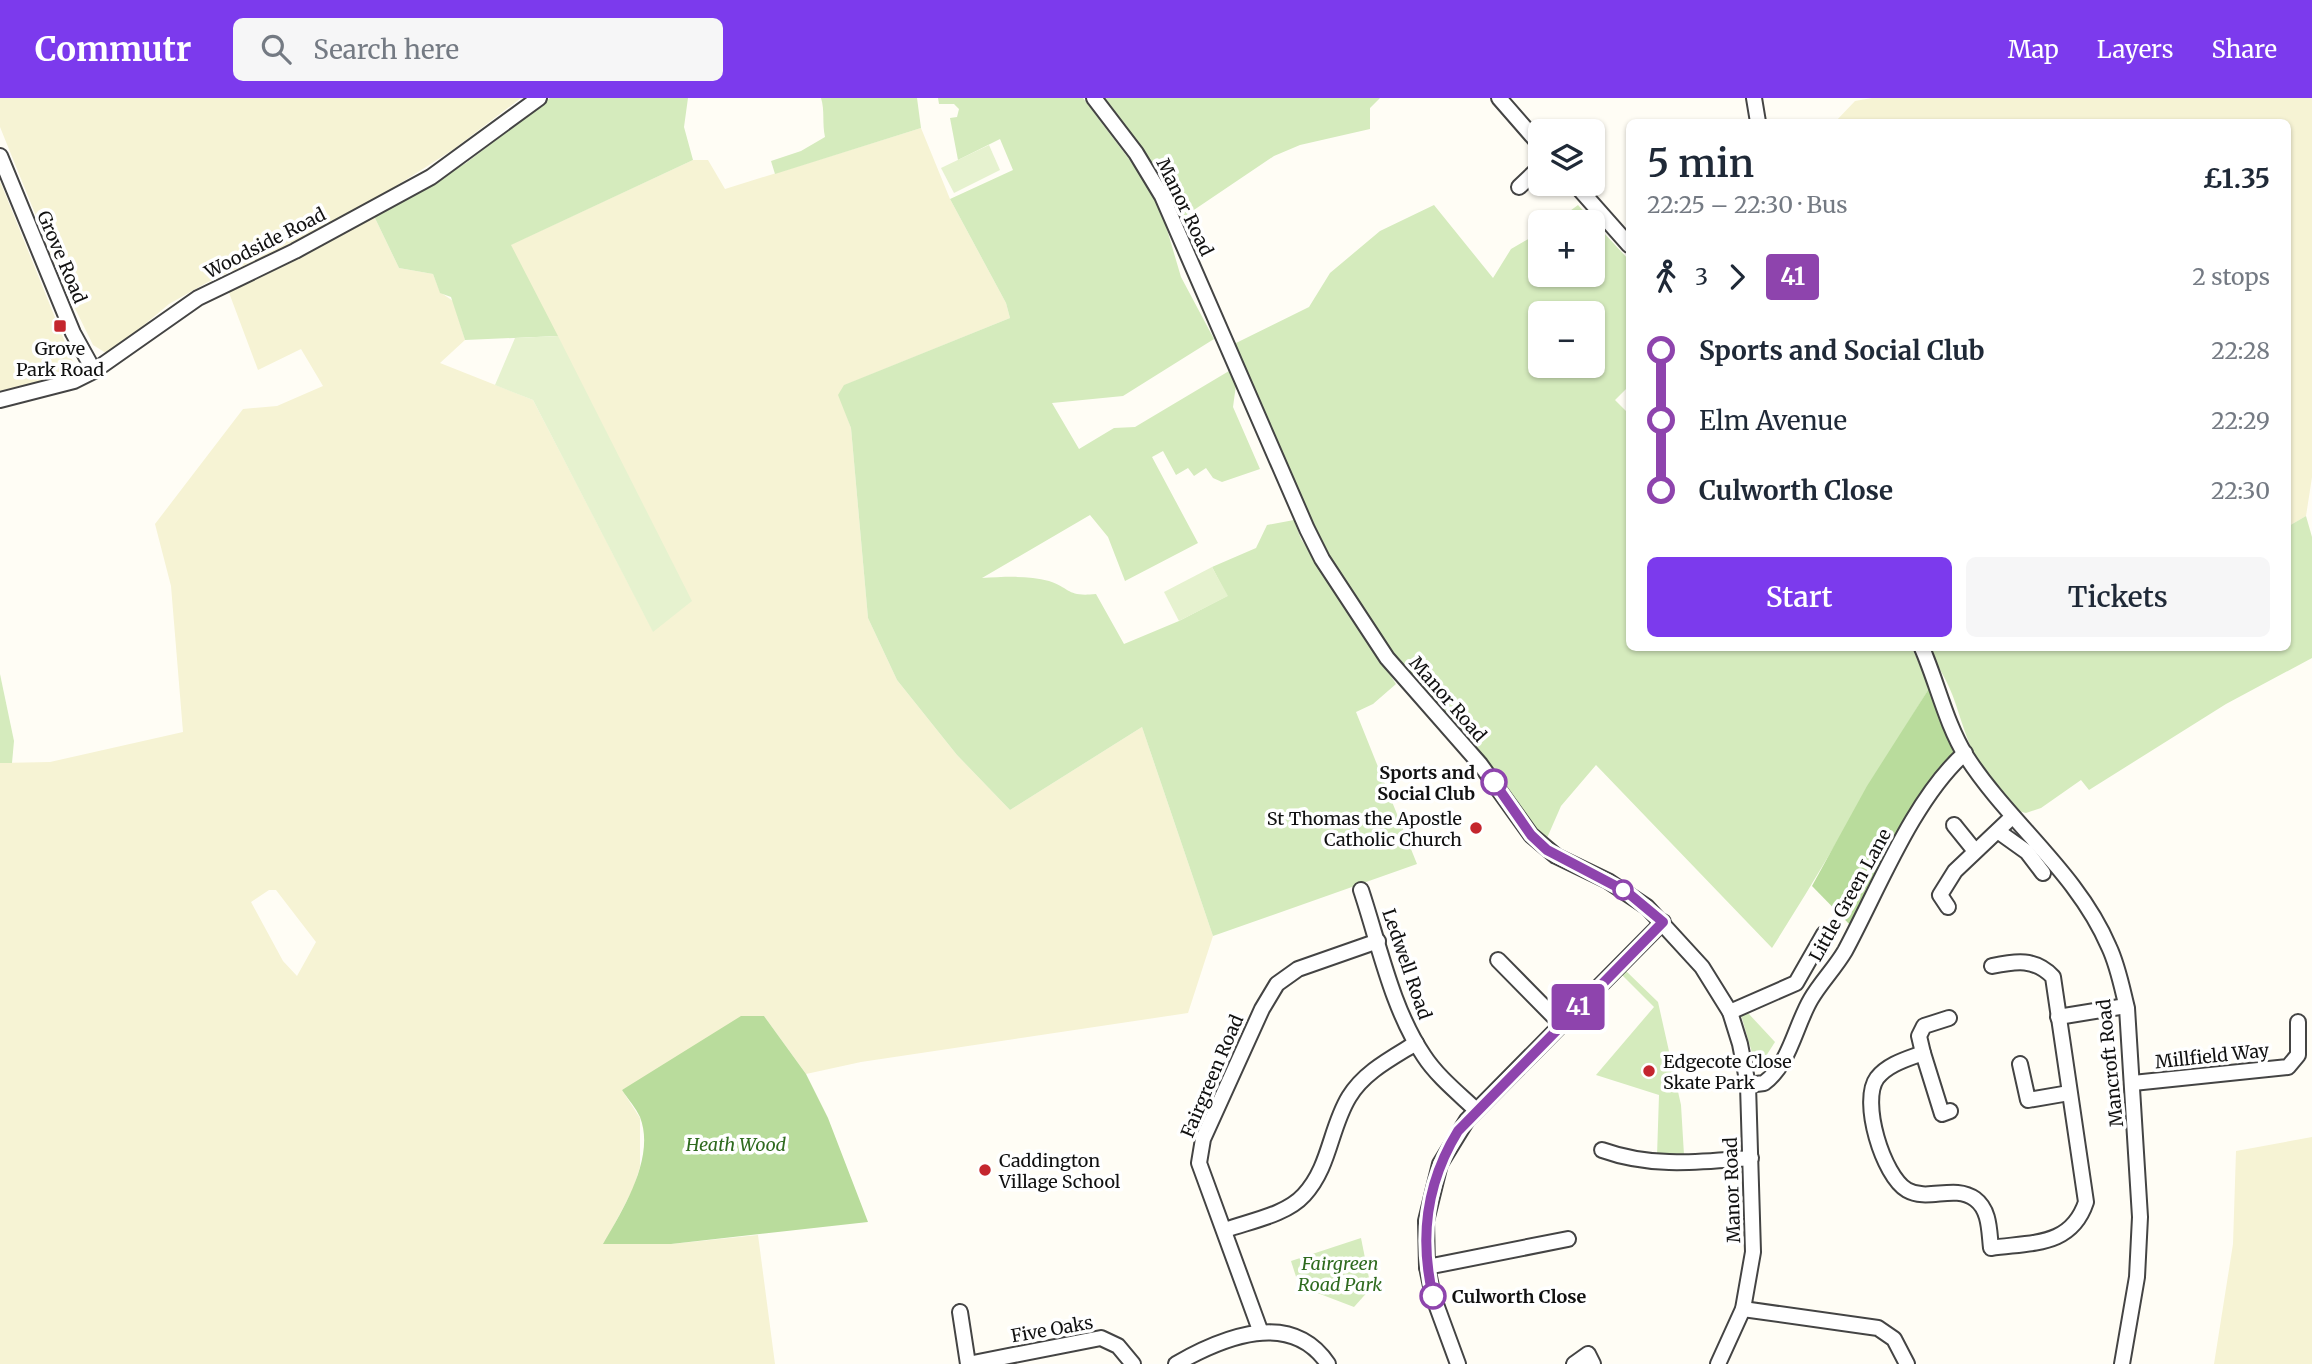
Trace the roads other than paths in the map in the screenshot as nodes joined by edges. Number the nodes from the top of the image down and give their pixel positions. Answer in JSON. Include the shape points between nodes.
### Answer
{"nodes":[{"id":1,"x":539,"y":98,"type":"edge"},
{"id":2,"x":1094,"y":98,"type":"edge"},
{"id":3,"x":1499,"y":98,"type":"edge"},
{"id":4,"x":1754,"y":98,"type":"edge"},
{"id":5,"x":1758,"y":119,"type":"edge"},
{"id":6,"x":1528,"y":131,"type":"edge"},
{"id":7,"x":0,"y":156,"type":"edge"},
{"id":8,"x":1528,"y":178,"type":"edge"},
{"id":9,"x":1519,"y":187,"type":"dead end"},
{"id":10,"x":1586,"y":196,"type":"edge"},
{"id":11,"x":1626,"y":242,"type":"edge"},
{"id":12,"x":94,"y":371,"type":"junction"},
{"id":13,"x":0,"y":400,"type":"edge"},
{"id":14,"x":1923,"y":651,"type":"edge"},
{"id":15,"x":1965,"y":753,"type":"junction"},
{"id":16,"x":2012,"y":817,"type":"junction"},
{"id":17,"x":1954,"y":825,"type":"dead end"},
{"id":18,"x":1999,"y":832,"type":"junction"},
{"id":19,"x":1975,"y":851,"type":"junction"},
{"id":20,"x":2043,"y":873,"type":"dead end"},
{"id":21,"x":1362,"y":891,"type":"dead end"},
{"id":22,"x":1939,"y":898,"type":"dead end"},
{"id":23,"x":1663,"y":922,"type":"junction"},
{"id":24,"x":1824,"y":934,"type":"dead end"},
{"id":25,"x":1378,"y":941,"type":"junction"},
{"id":26,"x":1499,"y":960,"type":"dead end"},
{"id":27,"x":1992,"y":966,"type":"dead end"},
{"id":28,"x":2126,"y":1006,"type":"junction"},
{"id":29,"x":1730,"y":1012,"type":"junction"},
{"id":30,"x":2058,"y":1017,"type":"junction"},
{"id":31,"x":1949,"y":1018,"type":"dead end"},
{"id":32,"x":2298,"y":1022,"type":"dead end"},
{"id":33,"x":1562,"y":1024,"type":"junction"},
{"id":34,"x":1416,"y":1043,"type":"junction"},
{"id":35,"x":1923,"y":1053,"type":"junction"},
{"id":36,"x":2020,"y":1064,"type":"dead end"},
{"id":37,"x":2133,"y":1083,"type":"junction"},
{"id":38,"x":1748,"y":1085,"type":"junction"},
{"id":39,"x":2069,"y":1093,"type":"junction"},
{"id":40,"x":1476,"y":1110,"type":"junction"},
{"id":41,"x":1942,"y":1114,"type":"dead end"},
{"id":42,"x":1602,"y":1150,"type":"dead end"},
{"id":43,"x":1751,"y":1158,"type":"junction"},
{"id":44,"x":1906,"y":1189,"type":"junction"},
{"id":45,"x":1891,"y":1195,"type":"dead end"},
{"id":46,"x":1225,"y":1230,"type":"junction"},
{"id":47,"x":1568,"y":1239,"type":"dead end"},
{"id":48,"x":1992,"y":1248,"type":"junction"},
{"id":49,"x":1976,"y":1251,"type":"dead end"},
{"id":50,"x":1427,"y":1267,"type":"junction"},
{"id":51,"x":1743,"y":1309,"type":"junction"},
{"id":52,"x":960,"y":1312,"type":"dead end"},
{"id":53,"x":1259,"y":1330,"type":"junction"},
{"id":54,"x":968,"y":1364,"type":"edge"},
{"id":55,"x":1133,"y":1364,"type":"edge"},
{"id":56,"x":1176,"y":1364,"type":"edge"},
{"id":57,"x":1328,"y":1364,"type":"edge"},
{"id":58,"x":1458,"y":1364,"type":"edge"},
{"id":59,"x":1574,"y":1364,"type":"edge"},
{"id":60,"x":1593,"y":1364,"type":"edge"},
{"id":61,"x":1718,"y":1364,"type":"edge"},
{"id":62,"x":1908,"y":1364,"type":"edge"},
{"id":63,"x":2122,"y":1364,"type":"edge"}],
"edges":[{"from":1,"to":12,"type":"street","name":"Woodside Road","via":[[431,177],[198,298]]},
{"from":2,"to":23,"type":"street","name":"Manor Road","via":[[1136,153],[1161,196],[1307,529],[1387,658],[1480,764],[1540,843],[1627,892]]},
{"from":3,"to":6,"type":"street"},
{"from":4,"to":5,"type":"street"},
{"from":7,"to":12,"type":"street","name":"Grove Road","via":[[73,333]]},
{"from":8,"to":9,"type":"street"},
{"from":10,"to":11,"type":"street"},
{"from":12,"to":13,"type":"street","name":"Woodside Road","via":[[74,381]]},
{"from":14,"to":15,"type":"street","name":"Mancroft Road"},
{"from":15,"to":16,"type":"street","name":"Mancroft Road"},
{"from":15,"to":38,"type":"street","name":"Little Green Lane","via":[[1933,791],[1898,847],[1843,954],[1811,999],[1779,1066],[1764,1083]]},
{"from":16,"to":18,"type":"street"},
{"from":16,"to":28,"type":"street","name":"Mancroft Road","via":[[2081,897],[2109,947]]},
{"from":17,"to":19,"type":"street"},
{"from":18,"to":19,"type":"street"},
{"from":18,"to":20,"type":"street","via":[[2026,852]]},
{"from":19,"to":22,"type":"street","via":[[1955,871]]},
{"from":21,"to":25,"type":"street","name":"Ledwell Road"},
{"from":23,"to":29,"type":"street","name":"Manor Road","via":[[1702,967]]},
{"from":23,"to":33,"type":"street"},
{"from":24,"to":29,"type":"street","via":[[1796,983]]},
{"from":25,"to":34,"type":"street","name":"Ledwell Road"},
{"from":25,"to":46,"type":"street","name":"Fairgreen Road","via":[[1297,969],[1277,984],[1262,1009],[1203,1139],[1199,1163]]},
{"from":26,"to":33,"type":"street"},
{"from":27,"to":30,"type":"street","via":[[2024,960],[2043,967],[2053,977]]},
{"from":28,"to":30,"type":"street"},
{"from":28,"to":37,"type":"street","name":"Mancroft Road"},
{"from":29,"to":38,"type":"street","name":"Manor Road"},
{"from":30,"to":39,"type":"street"},
{"from":31,"to":35,"type":"street","via":[[1924,1026],[1919,1036]]},
{"from":32,"to":37,"type":"street","name":"Millfield Way","via":[[2298,1055],[2288,1067]]},
{"from":33,"to":40,"type":"street"},
{"from":34,"to":40,"type":"street","name":"Ledwell Road","via":[[1439,1074]]},
{"from":34,"to":46,"type":"street","via":[[1366,1076],[1349,1095],[1331,1148],[1303,1196],[1287,1208]]},
{"from":35,"to":41,"type":"street"},
{"from":35,"to":44,"type":"street","via":[[1888,1068],[1878,1076],[1870,1094],[1872,1118],[1887,1164]]},
{"from":36,"to":39,"type":"street","via":[[2028,1101]]},
{"from":37,"to":63,"type":"street","name":"Mancroft Road","via":[[2138,1265]]},
{"from":38,"to":43,"type":"street","name":"Manor Road"},
{"from":39,"to":48,"type":"street","via":[[2086,1202],[2080,1220],[2056,1238]]},
{"from":40,"to":50,"type":"street","via":[[1448,1147],[1434,1182],[1426,1221]]},
{"from":42,"to":43,"type":"street","via":[[1664,1164]]},
{"from":43,"to":51,"type":"street","name":"Manor Road","via":[[1754,1252]]},
{"from":44,"to":45,"type":"street"},
{"from":44,"to":48,"type":"street","via":[[1956,1192],[1976,1200],[1987,1217]]},
{"from":46,"to":53,"type":"street","name":"Fairgreen Road"},
{"from":47,"to":50,"type":"street"},
{"from":48,"to":49,"type":"street"},
{"from":50,"to":58,"type":"street"},
{"from":51,"to":61,"type":"street","name":"Manor Road"},
{"from":51,"to":62,"type":"street","via":[[1878,1328],[1891,1336]]},
{"from":52,"to":54,"type":"street","name":"Five Oaks"},
{"from":53,"to":56,"type":"street"},
{"from":53,"to":57,"type":"street","via":[[1299,1336],[1319,1350]]},
{"from":54,"to":55,"type":"street","name":"Five Oaks","via":[[1101,1338],[1118,1346]]},
{"from":59,"to":60,"type":"street","via":[[1588,1354]]}]}
